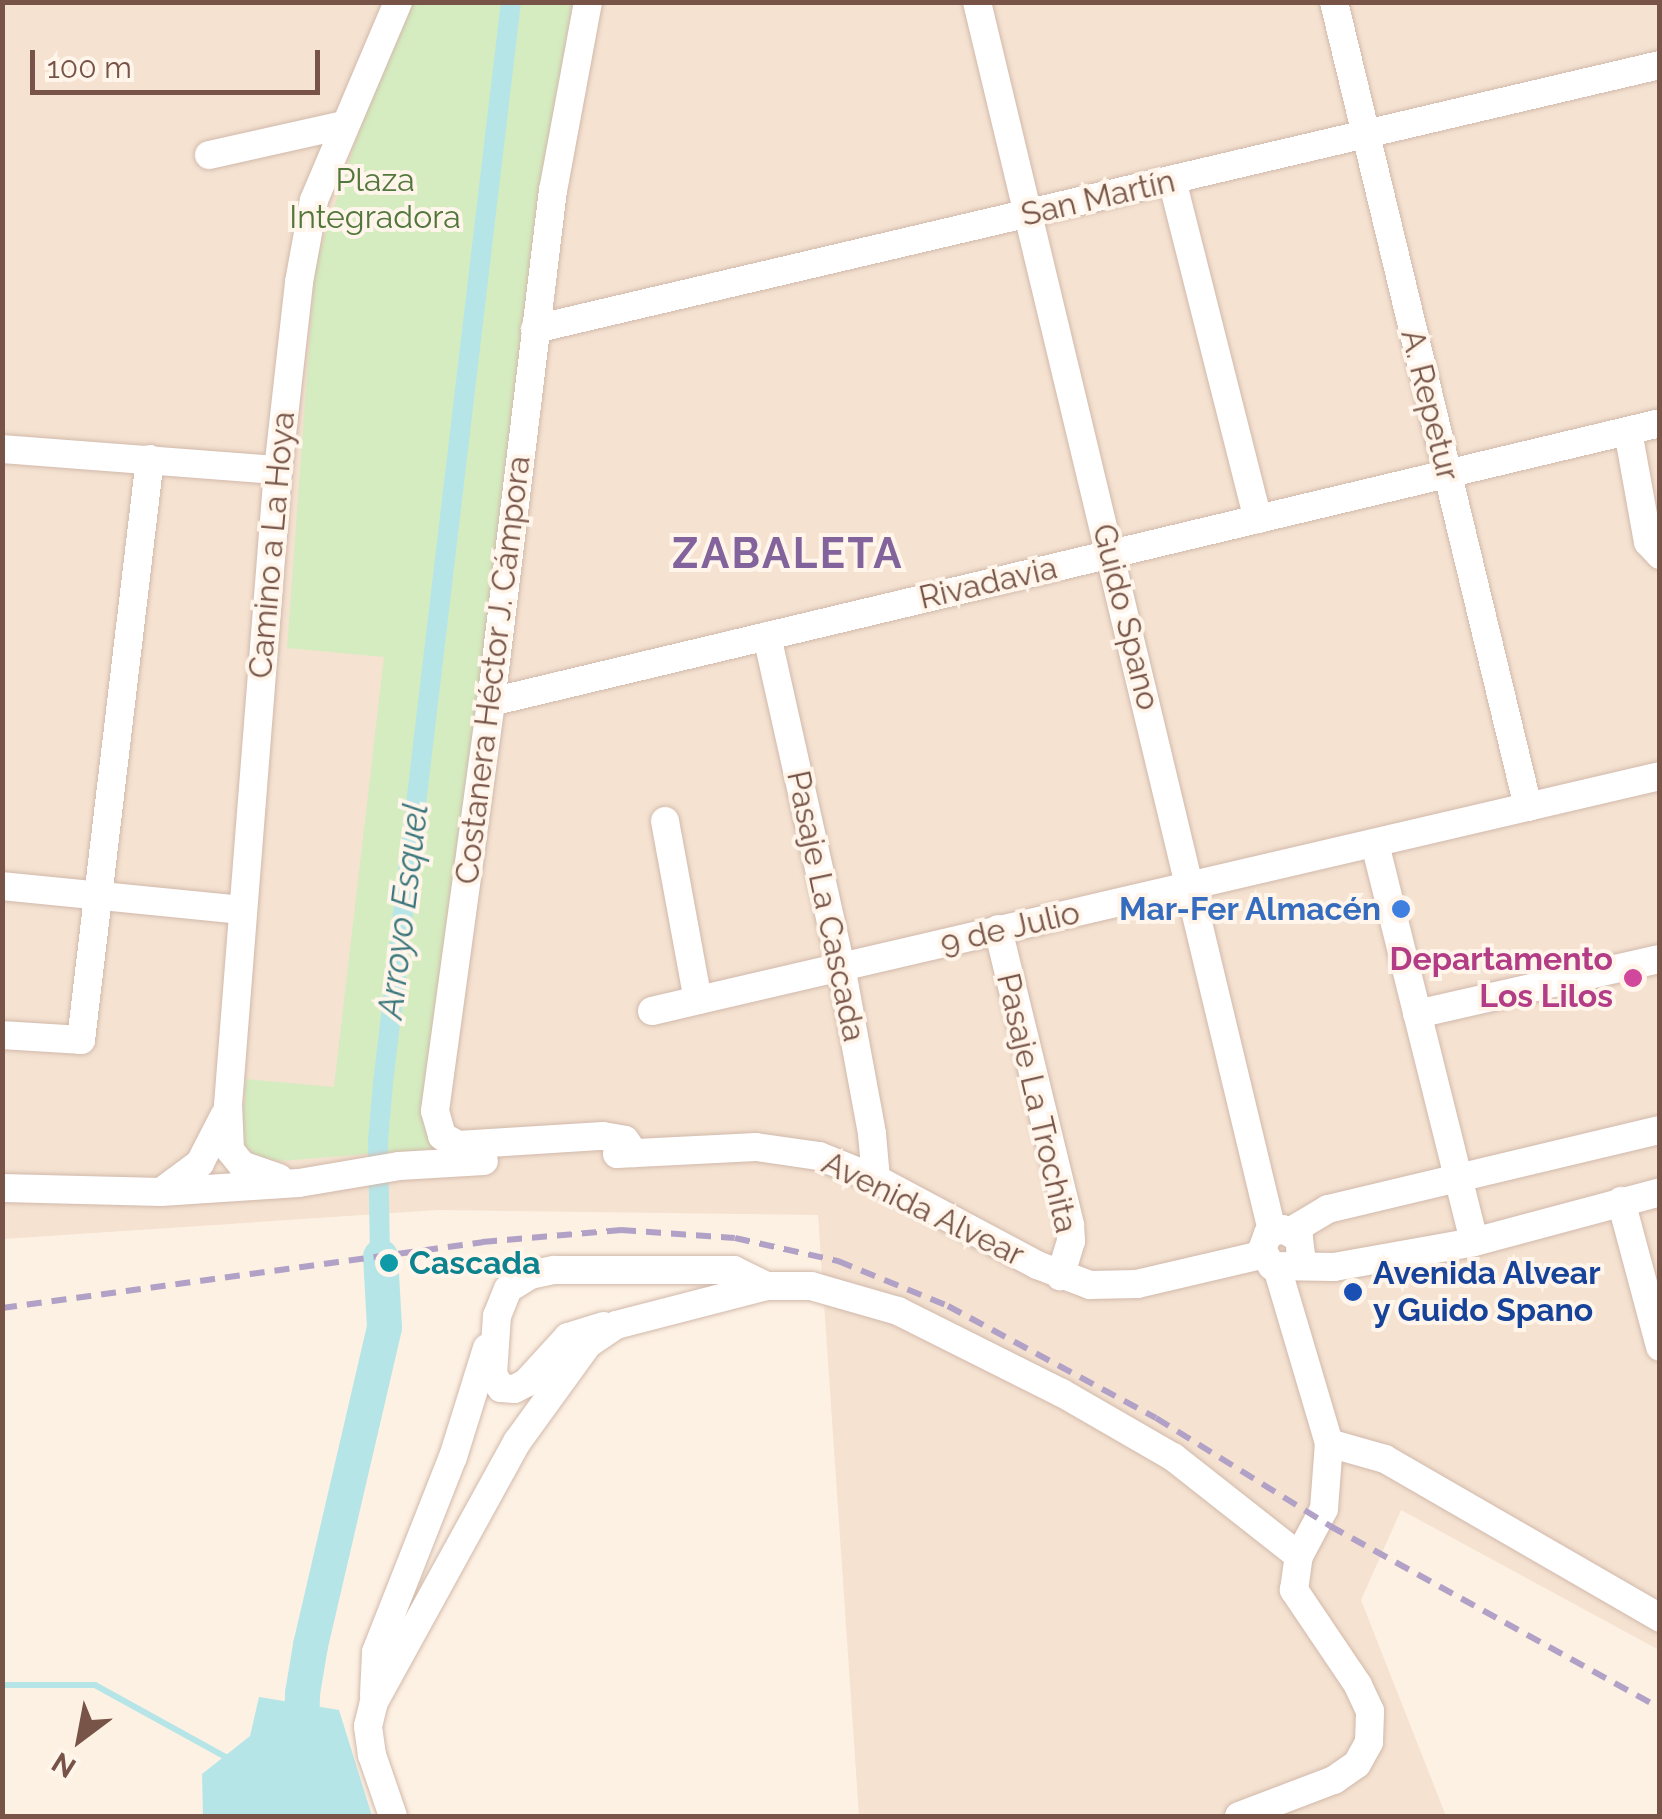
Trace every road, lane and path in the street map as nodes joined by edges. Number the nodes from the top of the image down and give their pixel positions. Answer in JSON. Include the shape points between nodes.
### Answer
{"nodes":[{"id":1,"x":398,"y":2,"type":"edge"},
{"id":2,"x":588,"y":2,"type":"edge"},
{"id":3,"x":978,"y":2,"type":"edge"},
{"id":4,"x":1334,"y":2,"type":"edge"},
{"id":5,"x":1660,"y":64,"type":"edge"},
{"id":6,"x":343,"y":125,"type":"junction"},
{"id":7,"x":1365,"y":135,"type":"junction"},
{"id":8,"x":209,"y":155,"type":"dead end"},
{"id":9,"x":1172,"y":180,"type":"junction"},
{"id":10,"x":1028,"y":214,"type":"junction"},
{"id":11,"x":535,"y":329,"type":"junction"},
{"id":12,"x":1660,"y":423,"type":"edge"},
{"id":13,"x":1628,"y":430,"type":"junction"},
{"id":14,"x":2,"y":449,"type":"edge"},
{"id":15,"x":150,"y":460,"type":"junction"},
{"id":16,"x":278,"y":470,"type":"junction"},
{"id":17,"x":1447,"y":474,"type":"junction"},
{"id":18,"x":1258,"y":518,"type":"junction"},
{"id":19,"x":1110,"y":554,"type":"junction"},
{"id":20,"x":1660,"y":555,"type":"edge"},
{"id":21,"x":768,"y":636,"type":"junction"},
{"id":22,"x":491,"y":702,"type":"junction"},
{"id":23,"x":1660,"y":776,"type":"edge"},
{"id":24,"x":1528,"y":807,"type":"junction"},
{"id":25,"x":665,"y":821,"type":"dead end"},
{"id":26,"x":1375,"y":844,"type":"junction"},
{"id":27,"x":2,"y":886,"type":"edge"},
{"id":28,"x":1192,"y":888,"type":"junction"},
{"id":29,"x":98,"y":896,"type":"junction"},
{"id":30,"x":241,"y":910,"type":"junction"},
{"id":31,"x":998,"y":930,"type":"junction"},
{"id":32,"x":1660,"y":959,"type":"edge"},
{"id":33,"x":841,"y":966,"type":"junction"},
{"id":34,"x":698,"y":1000,"type":"junction"},
{"id":35,"x":652,"y":1011,"type":"dead end"},
{"id":36,"x":1417,"y":1014,"type":"junction"},
{"id":37,"x":2,"y":1035,"type":"edge"},
{"id":38,"x":228,"y":1105,"type":"junction"},
{"id":39,"x":1660,"y":1130,"type":"edge"},
{"id":40,"x":634,"y":1154,"type":"junction"},
{"id":41,"x":1456,"y":1176,"type":"junction"},
{"id":42,"x":876,"y":1179,"type":"junction"},
{"id":43,"x":312,"y":1180,"type":"junction"},
{"id":44,"x":2,"y":1188,"type":"edge"},
{"id":45,"x":160,"y":1192,"type":"junction"},
{"id":46,"x":1660,"y":1192,"type":"edge"},
{"id":47,"x":1621,"y":1201,"type":"junction"},
{"id":48,"x":1474,"y":1242,"type":"junction"},
{"id":49,"x":1282,"y":1259,"type":"junction"},
{"id":50,"x":1060,"y":1276,"type":"junction"},
{"id":51,"x":767,"y":1286,"type":"junction"},
{"id":52,"x":497,"y":1316,"type":"junction"},
{"id":53,"x":616,"y":1325,"type":"junction"},
{"id":54,"x":1660,"y":1347,"type":"edge"},
{"id":55,"x":1328,"y":1444,"type":"junction"},
{"id":56,"x":1298,"y":1556,"type":"junction"},
{"id":57,"x":1660,"y":1618,"type":"edge"},
{"id":58,"x":374,"y":1702,"type":"junction"},
{"id":59,"x":393,"y":1816,"type":"edge"},
{"id":60,"x":1240,"y":1816,"type":"edge"}],
"edges":[{"from":1,"to":6,"type":"street","name":"Camino a La Hoya"},
{"from":2,"to":11,"type":"street","name":"Costanera Héctor J. Cámpora","via":[[552,190]]},
{"from":3,"to":10,"type":"street","name":"Guido Spano"},
{"from":4,"to":7,"type":"street","name":"A. Repetur"},
{"from":5,"to":7,"type":"street","name":"San Martín"},
{"from":6,"to":8,"type":"street"},
{"from":6,"to":16,"type":"street","name":"Camino a La Hoya","via":[[314,200]]},
{"from":7,"to":9,"type":"street","name":"San Martín"},
{"from":7,"to":17,"type":"street","name":"A. Repetur"},
{"from":9,"to":10,"type":"street","name":"San Martín"},
{"from":9,"to":18,"type":"street"},
{"from":10,"to":11,"type":"street","name":"San Martín"},
{"from":10,"to":19,"type":"street","name":"Guido Spano"},
{"from":11,"to":22,"type":"street","name":"Costanera Héctor J. Cámpora"},
{"from":12,"to":13,"type":"street","name":"Rivadavia"},
{"from":13,"to":17,"type":"street","name":"Rivadavia"},
{"from":13,"to":20,"type":"street","via":[[1648,542]]},
{"from":14,"to":15,"type":"street"},
{"from":15,"to":16,"type":"street"},
{"from":15,"to":29,"type":"street"},
{"from":16,"to":30,"type":"street","name":"Camino a La Hoya"},
{"from":17,"to":18,"type":"street","name":"Rivadavia"},
{"from":17,"to":24,"type":"street","name":"A. Repetur"},
{"from":18,"to":19,"type":"street","name":"Rivadavia"},
{"from":19,"to":21,"type":"street","name":"Rivadavia"},
{"from":19,"to":28,"type":"street","name":"Guido Spano"},
{"from":21,"to":22,"type":"street","name":"Rivadavia"},
{"from":21,"to":33,"type":"street","name":"Pasaje La Cascada"},
{"from":22,"to":40,"type":"street","name":"Costanera Héctor J. Cámpora","via":[[435,1111],[442,1136],[458,1145],[614,1137],[626,1140]]},
{"from":23,"to":24,"type":"street","name":"9 de Julio"},
{"from":24,"to":26,"type":"street","name":"9 de Julio"},
{"from":25,"to":34,"type":"street"},
{"from":26,"to":28,"type":"street","name":"9 de Julio"},
{"from":26,"to":36,"type":"street"},
{"from":27,"to":29,"type":"street"},
{"from":28,"to":31,"type":"street","name":"9 de Julio"},
{"from":28,"to":49,"type":"street","name":"Guido Spano"},
{"from":29,"to":30,"type":"street"},
{"from":29,"to":37,"type":"street","via":[[81,1040]]},
{"from":30,"to":38,"type":"street","name":"Camino a La Hoya"},
{"from":31,"to":33,"type":"street","name":"9 de Julio"},
{"from":31,"to":50,"type":"street","name":"Pasaje La Trochita","via":[[1070,1225]]},
{"from":32,"to":36,"type":"street"},
{"from":33,"to":34,"type":"street","name":"9 de Julio"},
{"from":33,"to":42,"type":"street","name":"Pasaje La Cascada"},
{"from":34,"to":35,"type":"street","name":"9 de Julio"},
{"from":36,"to":41,"type":"street"},
{"from":38,"to":43,"type":"street","name":"Camino a La Hoya","via":[[230,1150],[242,1165]]},
{"from":38,"to":45,"type":"street","name":"Camino a La Hoya","via":[[200,1163]]},
{"from":39,"to":41,"type":"street","name":"Avenida Alvear"},
{"from":40,"to":42,"type":"street","name":"Avenida Alvear","via":[[788,1148]]},
{"from":40,"to":43,"type":"street","name":"Avenida Alvear","via":[[398,1166]]},
{"from":41,"to":48,"type":"street"},
{"from":41,"to":49,"type":"street","name":"Avenida Alvear","via":[[1328,1209]]},
{"from":42,"to":50,"type":"street","name":"Avenida Alvear"},
{"from":43,"to":45,"type":"street"},
{"from":44,"to":45,"type":"street"},
{"from":46,"to":47,"type":"street","name":"Avenida Alvear"},
{"from":47,"to":48,"type":"street","name":"Avenida Alvear"},
{"from":47,"to":54,"type":"street"},
{"from":48,"to":49,"type":"street","name":"Avenida Alvear","via":[[1334,1267]]},
{"from":49,"to":50,"type":"street","name":"Avenida Alvear","via":[[1137,1284],[1090,1285]]},
{"from":49,"to":55,"type":"street","name":"Guido Spano"},
{"from":51,"to":52,"type":"street","via":[[734,1270],[554,1270],[508,1289]]},
{"from":51,"to":53,"type":"street"},
{"from":51,"to":56,"type":"street","via":[[811,1286],[898,1311],[1062,1394],[1173,1457]]},
{"from":52,"to":53,"type":"street","via":[[493,1374],[501,1388],[514,1389],[568,1337]]},
{"from":52,"to":58,"type":"street","via":[[453,1458],[376,1652]]},
{"from":53,"to":58,"type":"street","via":[[588,1344],[518,1442]]},
{"from":55,"to":56,"type":"street","name":"Guido Spano","via":[[1324,1508]]},
{"from":55,"to":57,"type":"street","via":[[1384,1459]]},
{"from":56,"to":60,"type":"street","via":[[1294,1590],[1358,1684],[1370,1711],[1369,1742],[1357,1764],[1334,1780]]},
{"from":58,"to":59,"type":"street","via":[[368,1726],[372,1756]]}]}
